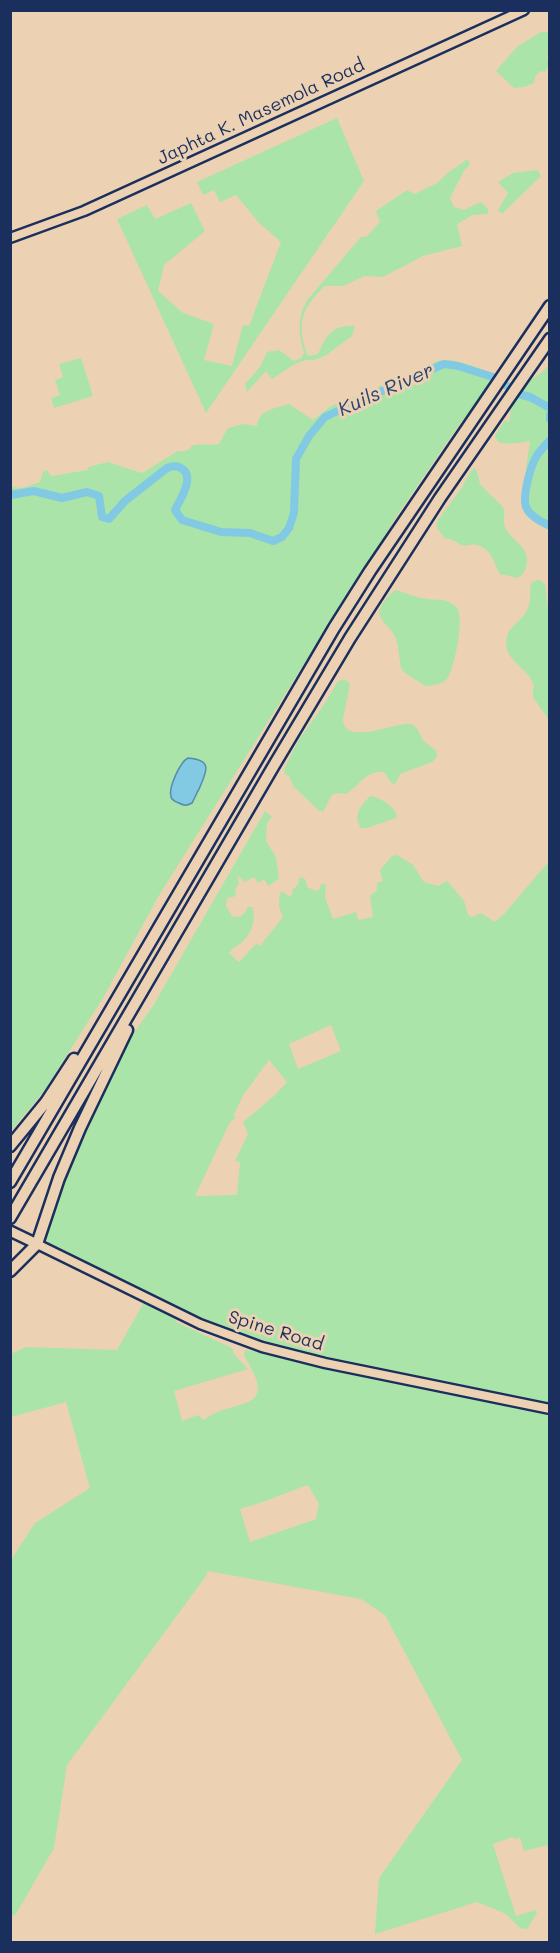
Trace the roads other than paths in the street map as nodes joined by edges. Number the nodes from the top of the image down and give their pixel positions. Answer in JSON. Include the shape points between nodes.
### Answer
{"nodes":[{"id":1,"x":524,"y":10,"type":"edge"},
{"id":2,"x":10,"y":238,"type":"edge"},
{"id":3,"x":549,"y":306,"type":"edge"},
{"id":4,"x":549,"y":339,"type":"edge"},
{"id":5,"x":149,"y":944,"type":"junction"},
{"id":6,"x":166,"y":952,"type":"junction"},
{"id":7,"x":10,"y":1146,"type":"edge"},
{"id":8,"x":10,"y":1182,"type":"edge"},
{"id":9,"x":10,"y":1218,"type":"edge"},
{"id":10,"x":13,"y":1232,"type":"edge"},
{"id":11,"x":37,"y":1244,"type":"junction"},
{"id":12,"x":10,"y":1271,"type":"edge"},
{"id":13,"x":549,"y":1409,"type":"edge"}],
"edges":[{"from":1,"to":2,"type":"main road","name":"Japhta K. Masemola Road","via":[[84,211]]},
{"from":3,"to":5,"type":"highway","via":[[334,628]]},
{"from":4,"to":6,"type":"highway","via":[[350,638]]},
{"from":5,"to":7,"type":"highway","via":[[46,1102]]},
{"from":5,"to":8,"type":"highway"},
{"from":6,"to":9,"type":"highway"},
{"from":6,"to":11,"type":"highway","via":[[80,1128]]},
{"from":10,"to":11,"type":"main road","name":"Spine Road"},
{"from":11,"to":12,"type":"highway"},
{"from":11,"to":13,"type":"main road","name":"Spine Road","via":[[200,1324],[262,1347]]}]}
